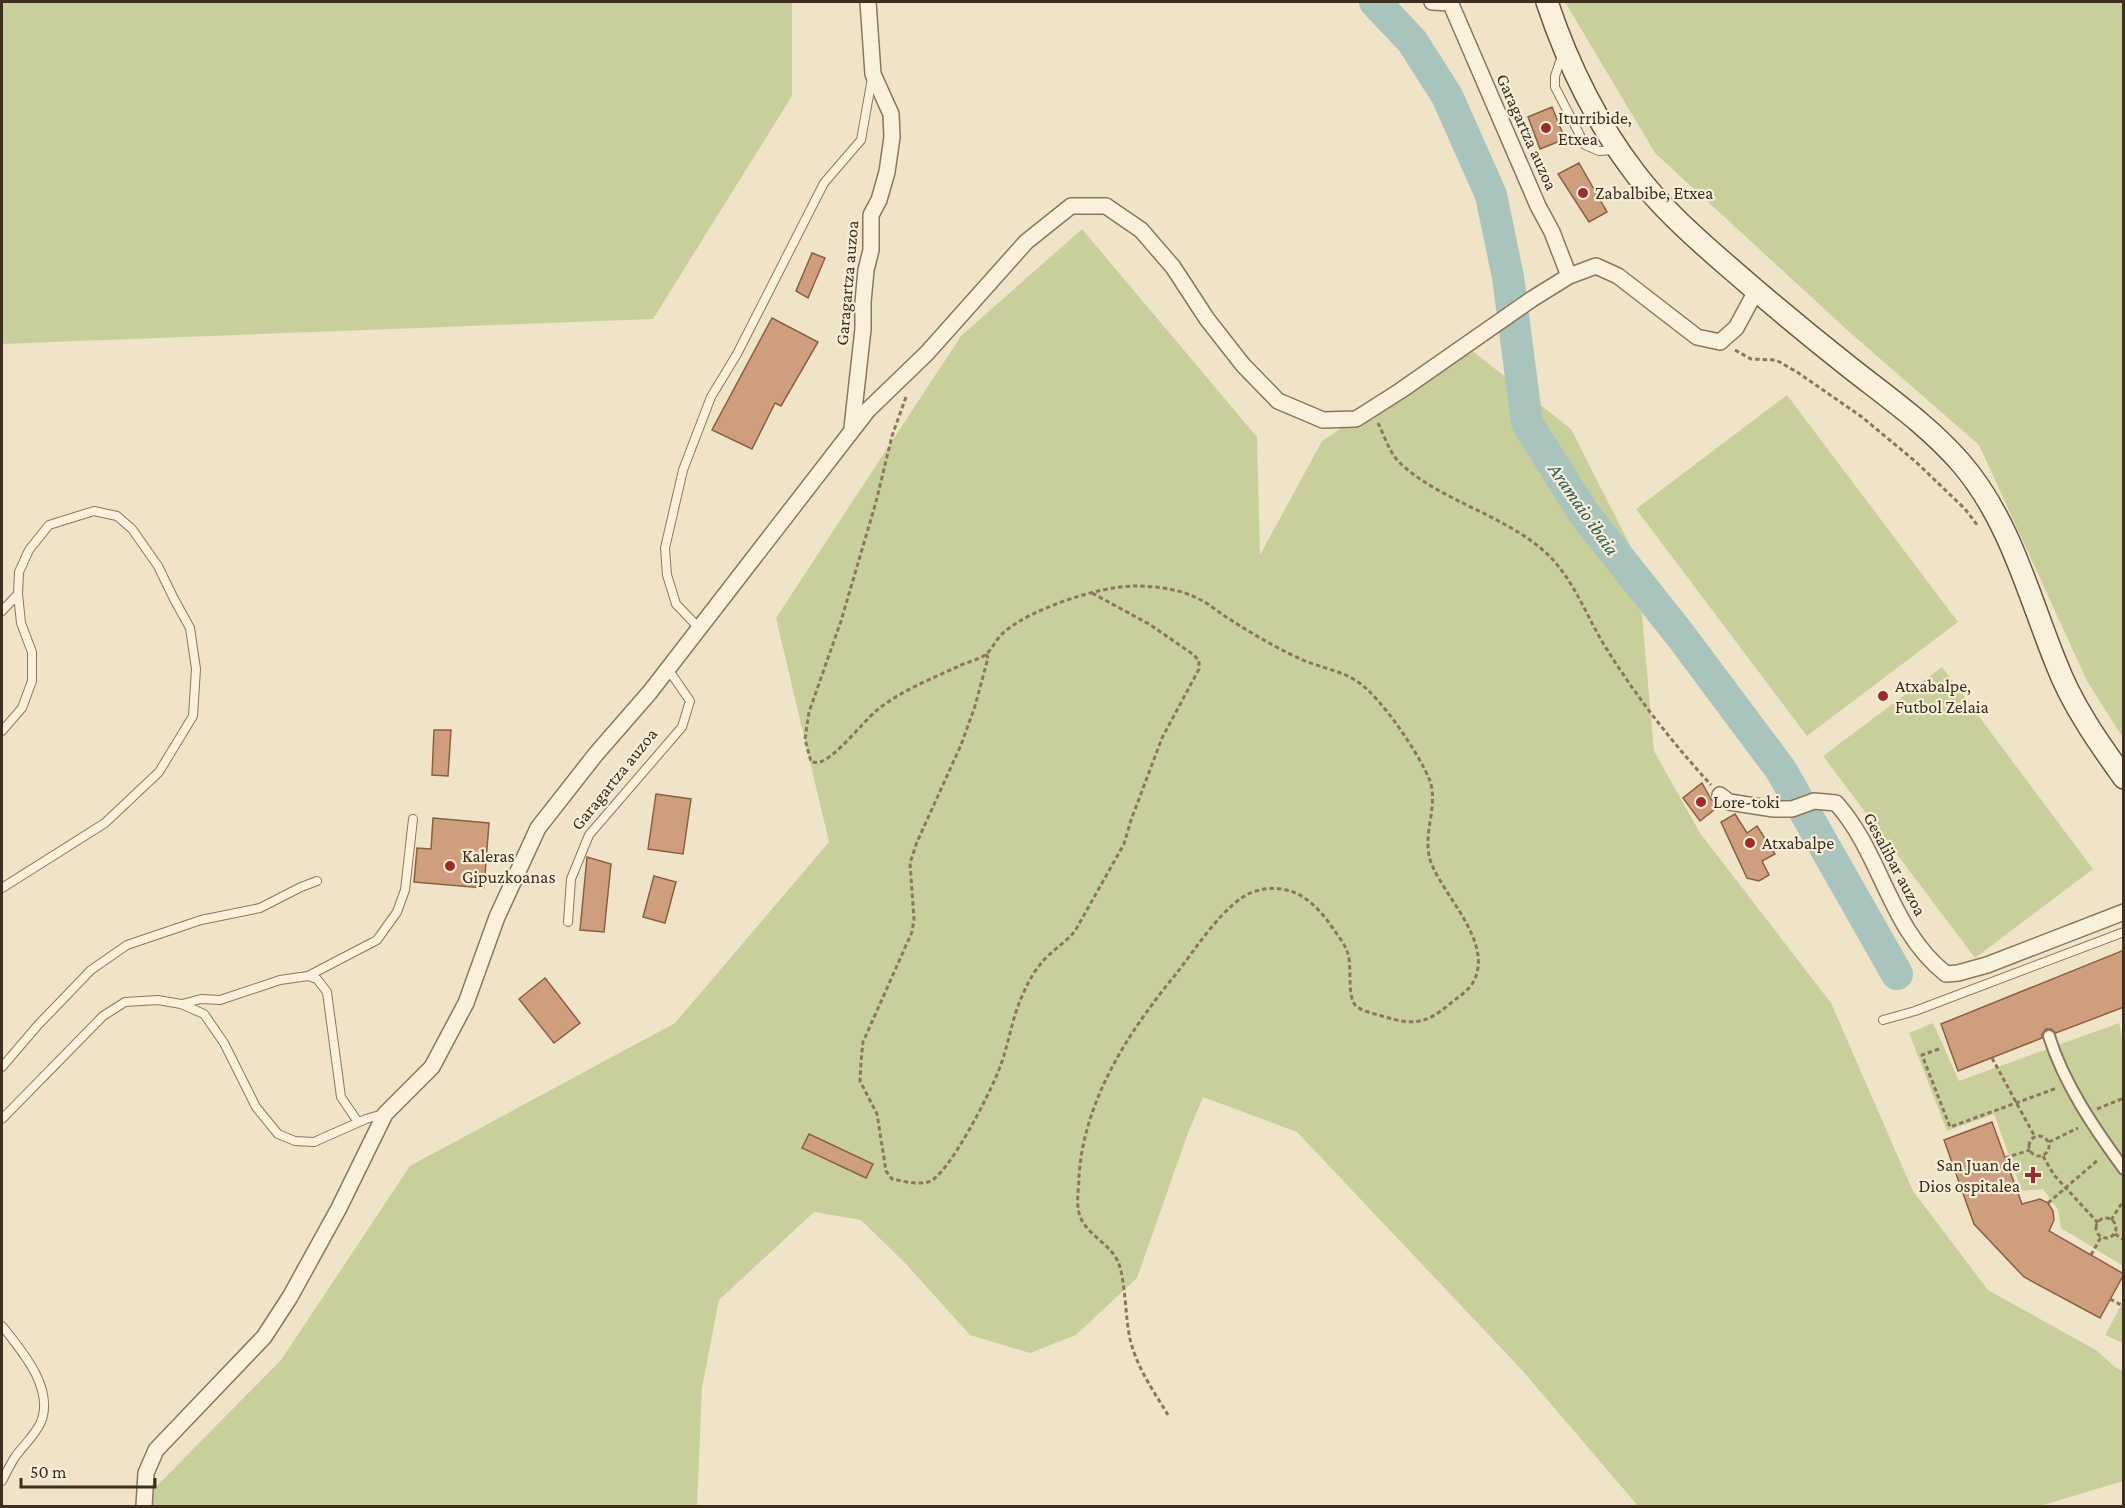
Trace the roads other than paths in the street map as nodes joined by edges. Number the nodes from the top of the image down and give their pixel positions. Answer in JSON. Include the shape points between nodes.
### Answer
{"nodes":[{"id":1,"x":868,"y":2,"type":"edge"},
{"id":2,"x":1432,"y":2,"type":"edge"},
{"id":3,"x":1450,"y":2,"type":"edge"},
{"id":4,"x":1547,"y":2,"type":"edge"},
{"id":5,"x":873,"y":74,"type":"junction"},
{"id":6,"x":1569,"y":276,"type":"junction"},
{"id":7,"x":1756,"y":291,"type":"junction"},
{"id":8,"x":851,"y":431,"type":"junction"},
{"id":9,"x":18,"y":594,"type":"junction"},
{"id":10,"x":2,"y":611,"type":"edge"},
{"id":11,"x":699,"y":628,"type":"junction"},
{"id":12,"x":668,"y":669,"type":"junction"},
{"id":13,"x":2,"y":731,"type":"edge"},
{"id":14,"x":2124,"y":778,"type":"edge"},
{"id":15,"x":1720,"y":795,"type":"road end"},
{"id":16,"x":413,"y":819,"type":"dead end"},
{"id":17,"x":317,"y":881,"type":"dead end"},
{"id":18,"x":2,"y":888,"type":"edge"},
{"id":19,"x":2124,"y":912,"type":"edge"},
{"id":20,"x":568,"y":922,"type":"dead end"},
{"id":21,"x":2124,"y":932,"type":"edge"},
{"id":22,"x":308,"y":976,"type":"junction"},
{"id":23,"x":181,"y":1004,"type":"junction"},
{"id":24,"x":1883,"y":1020,"type":"dead end"},
{"id":25,"x":2049,"y":1036,"type":"dead end"},
{"id":26,"x":2,"y":1067,"type":"edge"},
{"id":27,"x":384,"y":1114,"type":"junction"},
{"id":28,"x":2,"y":1119,"type":"edge"},
{"id":29,"x":358,"y":1122,"type":"junction"},
{"id":30,"x":2124,"y":1168,"type":"edge"},
{"id":31,"x":2,"y":1326,"type":"edge"},
{"id":32,"x":2,"y":1481,"type":"edge"},
{"id":33,"x":144,"y":1506,"type":"edge"}],
"edges":[{"from":1,"to":5,"type":"street","name":"Garagartza auzoa"},
{"from":2,"to":3,"type":"street","name":"Garagartza auzoa"},
{"from":3,"to":6,"type":"street","name":"Garagartza auzoa"},
{"from":4,"to":7,"type":"main road","via":[[1600,122],[1636,173],[1683,226]]},
{"from":5,"to":8,"type":"street","name":"Garagartza auzoa","via":[[891,114],[892,137],[887,172],[871,215],[871,250]]},
{"from":5,"to":11,"type":"lane","via":[[861,140],[824,183],[711,397],[683,470],[665,548],[667,575],[676,604]]},
{"from":6,"to":7,"type":"street","via":[[1596,266],[1618,276],[1697,337],[1720,342],[1736,328]]},
{"from":6,"to":8,"type":"street","via":[[1356,419],[1323,420],[1278,401],[1214,328],[1173,267],[1141,230],[1106,206],[1071,206],[1026,242]]},
{"from":7,"to":14,"type":"main road","via":[[1914,417],[1983,491],[2004,529],[2075,705]]},
{"from":8,"to":11,"type":"street"},
{"from":9,"to":10,"type":"lane"},
{"from":9,"to":13,"type":"lane","via":[[21,623],[32,652],[32,681],[22,708]]},
{"from":9,"to":18,"type":"lane","via":[[19,572],[29,550],[49,525],[94,511],[117,516],[132,529],[158,566],[190,628],[196,669],[193,716],[159,772],[105,823]]},
{"from":11,"to":12,"type":"street"},
{"from":12,"to":20,"type":"lane","name":"Garagartza auzoa","via":[[690,701],[682,727],[589,835],[571,879]]},
{"from":12,"to":27,"type":"street","via":[[538,828],[497,917],[466,1003],[437,1058]]},
{"from":15,"to":19,"type":"street","name":"Gesalibar auzoa","via":[[1729,802],[1774,809],[1792,809],[1814,801],[1836,803],[1863,842],[1894,910],[1946,974],[1987,965]]},
{"from":16,"to":22,"type":"lane","via":[[405,890],[398,912],[377,940]]},
{"from":17,"to":26,"type":"lane","via":[[260,908],[201,920],[128,945],[91,970]]},
{"from":21,"to":24,"type":"lane"},
{"from":22,"to":23,"type":"lane","via":[[280,980],[220,1000]]},
{"from":22,"to":29,"type":"lane","via":[[317,979],[327,992],[341,1097]]},
{"from":23,"to":28,"type":"lane","via":[[158,1000],[125,1002],[103,1016]]},
{"from":23,"to":29,"type":"lane","via":[[204,1014],[224,1043],[256,1107],[278,1134],[295,1141],[314,1142]]},
{"from":25,"to":30,"type":"street","via":[[2088,1118]]},
{"from":27,"to":29,"type":"lane"},
{"from":27,"to":33,"type":"street","via":[[339,1208],[264,1337],[156,1450],[146,1473]]},
{"from":31,"to":32,"type":"lane","via":[[40,1381],[45,1408],[39,1425]]}]}
